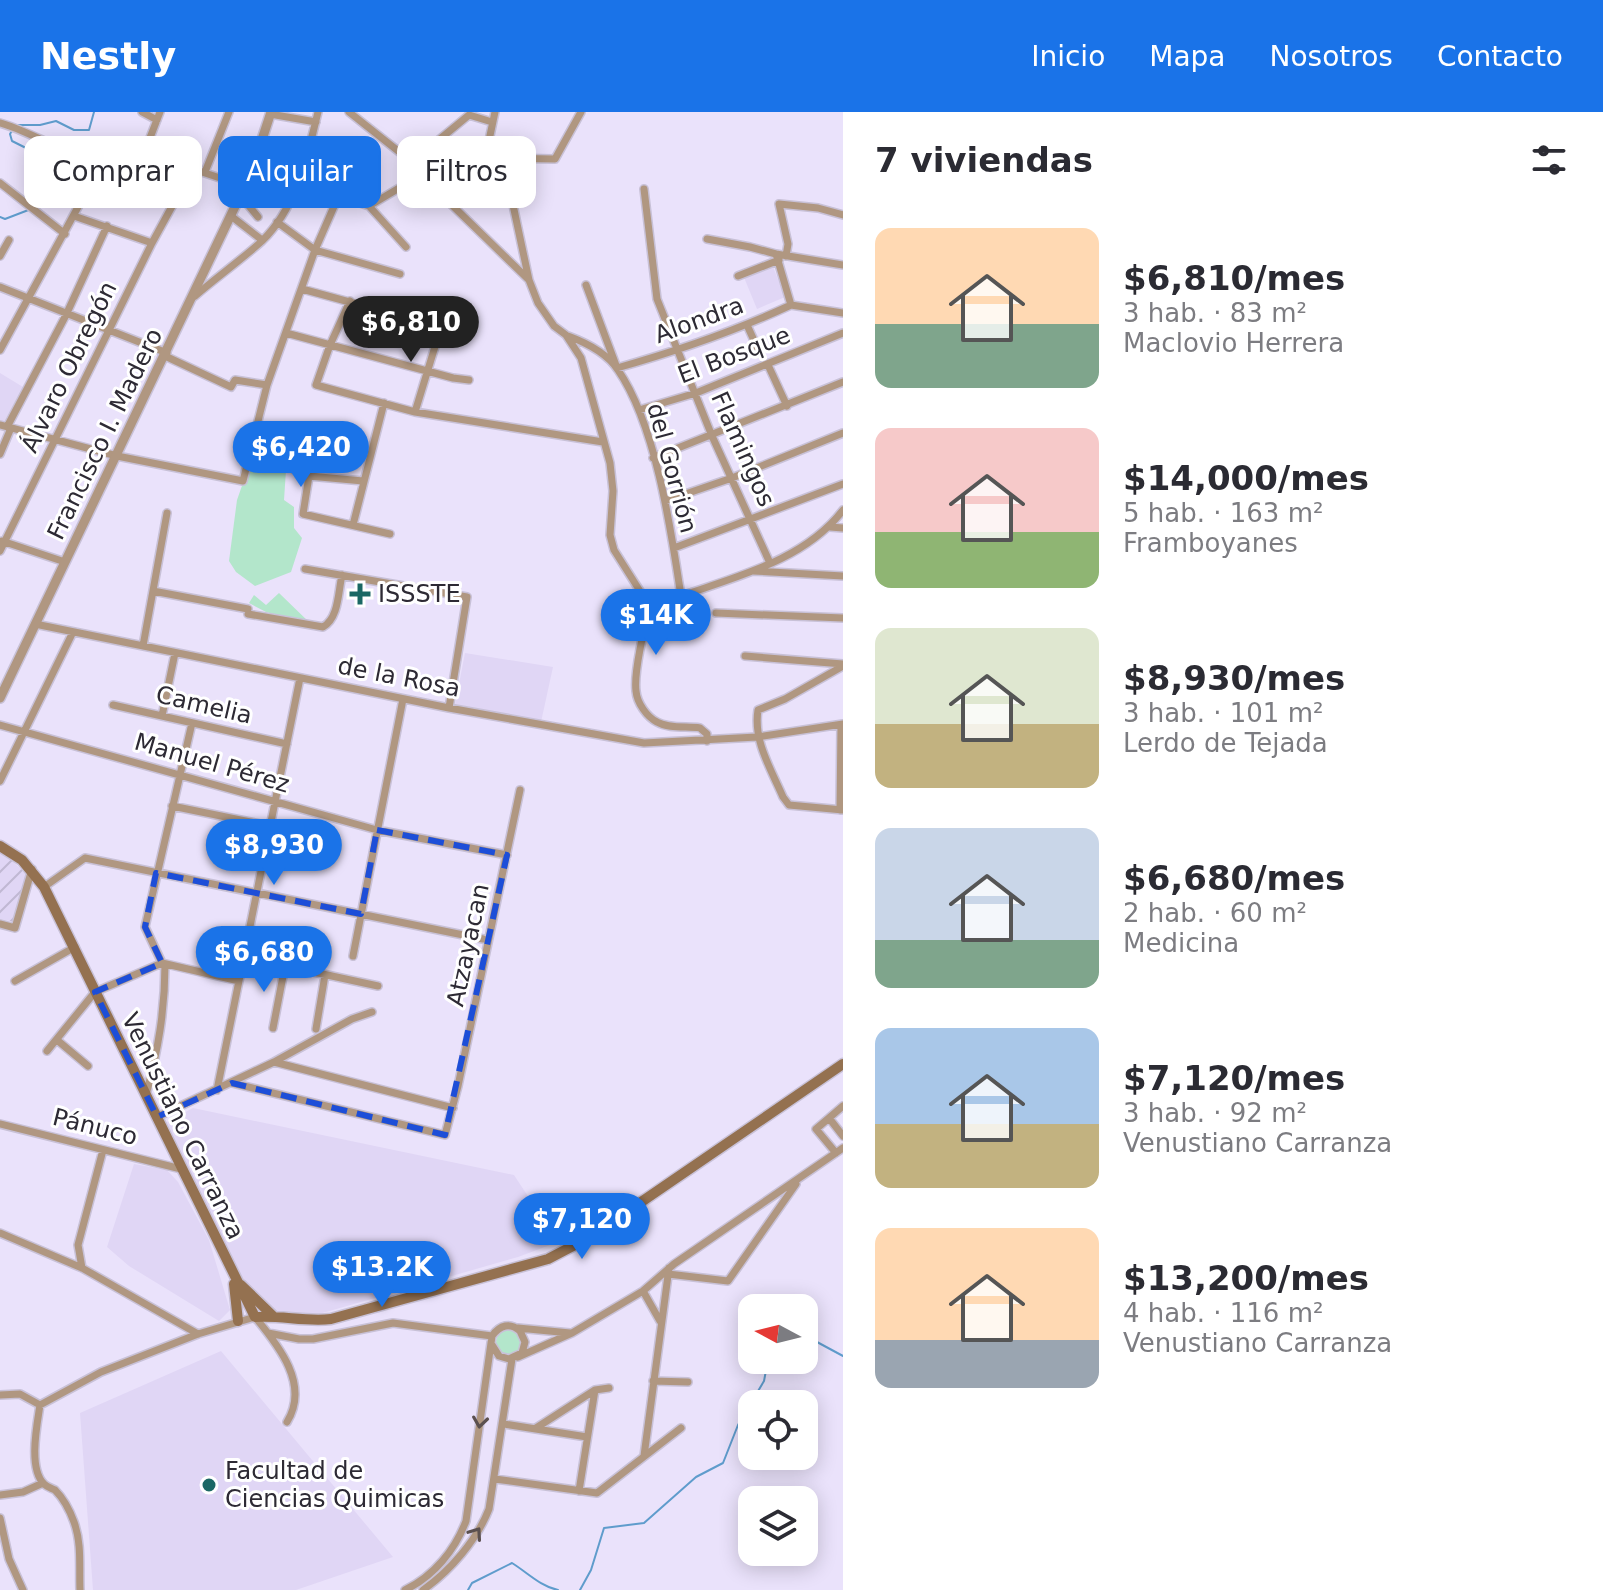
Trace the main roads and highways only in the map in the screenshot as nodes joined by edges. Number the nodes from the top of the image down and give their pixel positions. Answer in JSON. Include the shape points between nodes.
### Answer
{"nodes":[{"id":1,"x":0,"y":846,"type":"edge"},
{"id":2,"x":843,"y":1064,"type":"edge"},
{"id":3,"x":234,"y":1278,"type":"junction"},
{"id":4,"x":273,"y":1316,"type":"junction"},
{"id":5,"x":238,"y":1321,"type":"road end"}],
"edges":[{"from":1,"to":3,"type":"main road","name":"Venustiano Carranza","via":[[32,869],[44,887]]},
{"from":2,"to":4,"type":"main road","via":[[590,1237],[548,1259],[331,1319]]},
{"from":3,"to":4,"type":"main road","name":"Venustiano Carranza"},
{"from":3,"to":4,"type":"main road","name":"Venustiano Carranza","via":[[255,1317]]},
{"from":3,"to":5,"type":"main road"}]}
